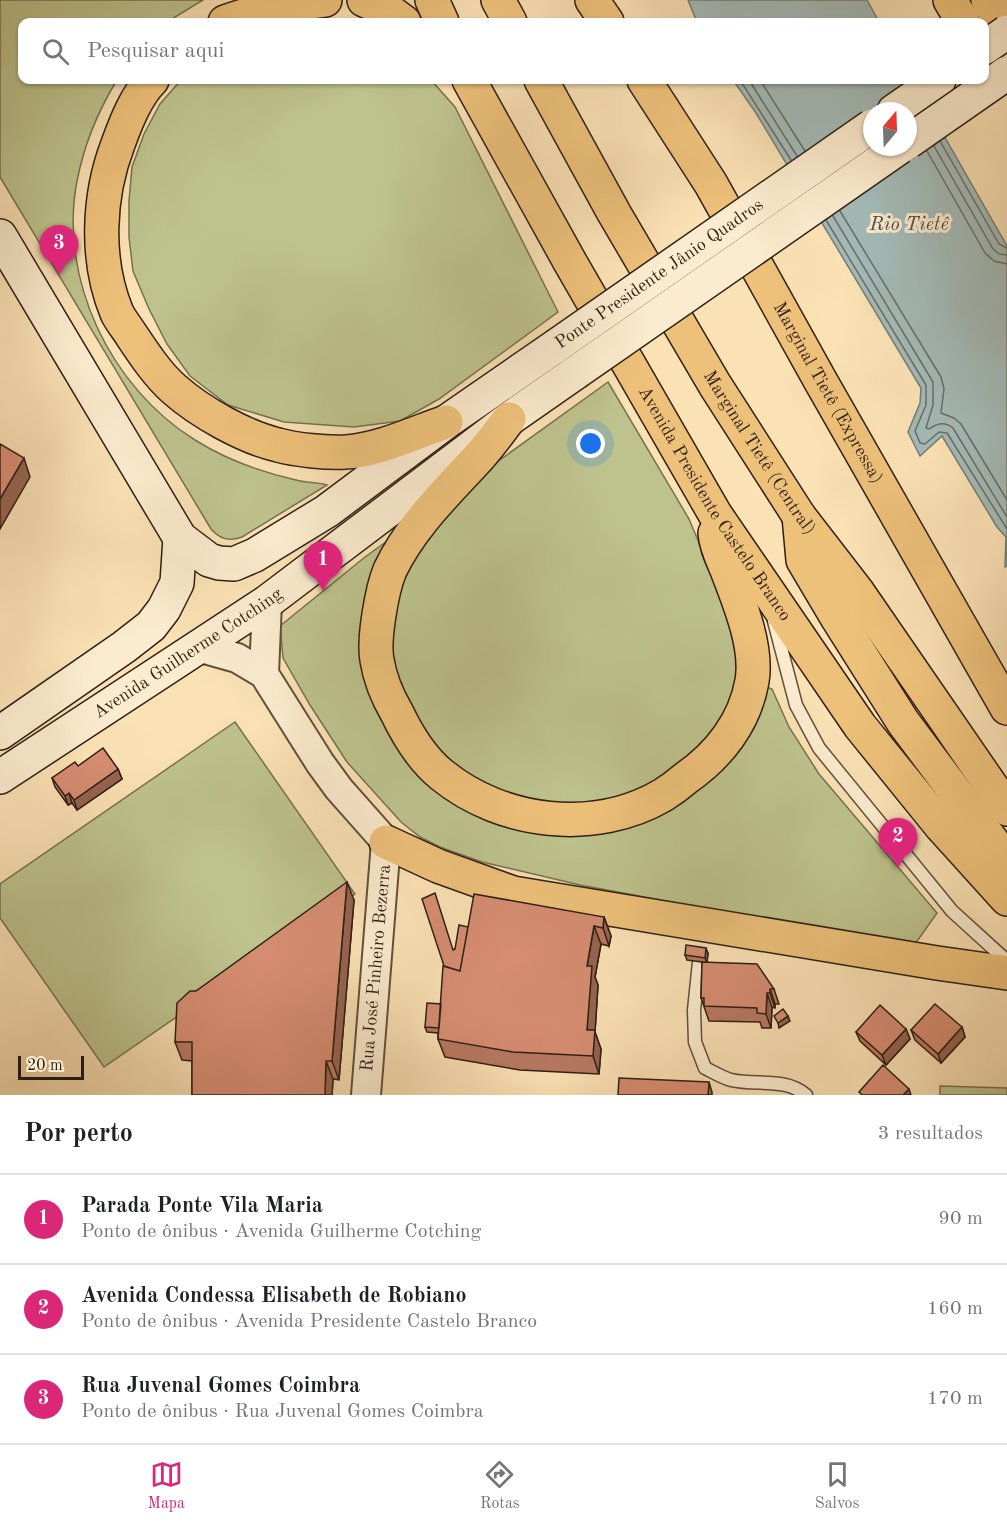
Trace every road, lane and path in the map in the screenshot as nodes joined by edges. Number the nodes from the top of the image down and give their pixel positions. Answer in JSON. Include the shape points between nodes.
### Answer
{"nodes":[{"id":1,"x":325,"y":0,"type":"edge"},
{"id":2,"x":364,"y":0,"type":"edge"},
{"id":3,"x":432,"y":0,"type":"edge"},
{"id":4,"x":498,"y":0,"type":"edge"},
{"id":5,"x":592,"y":0,"type":"edge"},
{"id":6,"x":988,"y":0,"type":"edge"},
{"id":7,"x":237,"y":18,"type":"edge"},
{"id":8,"x":399,"y":18,"type":"edge"},
{"id":9,"x":440,"y":18,"type":"edge"},
{"id":10,"x":508,"y":18,"type":"edge"},
{"id":11,"x":604,"y":18,"type":"edge"},
{"id":12,"x":1007,"y":33,"type":"edge"},
{"id":13,"x":989,"y":45,"type":"edge"},
{"id":14,"x":989,"y":65,"type":"edge"},
{"id":15,"x":1007,"y":73,"type":"edge"},
{"id":16,"x":149,"y":84,"type":"edge"},
{"id":17,"x":468,"y":84,"type":"edge"},
{"id":18,"x":543,"y":84,"type":"edge"},
{"id":19,"x":647,"y":84,"type":"edge"},
{"id":20,"x":933,"y":84,"type":"edge"},
{"id":21,"x":1007,"y":93,"type":"edge"},
{"id":22,"x":907,"y":102,"type":"edge"},
{"id":23,"x":863,"y":132,"type":"edge"},
{"id":24,"x":917,"y":136,"type":"edge"},
{"id":25,"x":887,"y":156,"type":"edge"},
{"id":26,"x":0,"y":236,"type":"edge"},
{"id":27,"x":575,"y":373,"type":"joint"},
{"id":28,"x":508,"y":419,"type":"junction"},
{"id":29,"x":446,"y":422,"type":"junction"},
{"id":30,"x":715,"y":514,"type":"junction"},
{"id":31,"x":799,"y":516,"type":"junction"},
{"id":32,"x":180,"y":538,"type":"junction"},
{"id":33,"x":765,"y":588,"type":"junction"},
{"id":34,"x":267,"y":602,"type":"junction"},
{"id":35,"x":198,"y":647,"type":"junction"},
{"id":36,"x":264,"y":674,"type":"junction"},
{"id":37,"x":1007,"y":708,"type":"edge"},
{"id":38,"x":0,"y":733,"type":"edge"},
{"id":39,"x":0,"y":777,"type":"edge"},
{"id":40,"x":1007,"y":809,"type":"edge"},
{"id":41,"x":386,"y":842,"type":"junction"},
{"id":42,"x":1007,"y":861,"type":"edge"},
{"id":43,"x":1007,"y":899,"type":"edge"},
{"id":44,"x":701,"y":945,"type":"junction"},
{"id":45,"x":1007,"y":961,"type":"edge"},
{"id":46,"x":1007,"y":973,"type":"edge"},
{"id":47,"x":366,"y":1095,"type":"edge"},
{"id":48,"x":806,"y":1095,"type":"edge"}],
"edges":[{"from":1,"to":7,"type":"highway","via":[[290,4]]},
{"from":2,"to":8,"type":"highway"},
{"from":3,"to":9,"type":"highway"},
{"from":4,"to":10,"type":"highway"},
{"from":5,"to":11,"type":"highway"},
{"from":6,"to":12,"type":"highway"},
{"from":12,"to":13,"type":"main road","bridge":true},
{"from":14,"to":21,"type":"highway"},
{"from":15,"to":24,"type":"main road","bridge":true},
{"from":16,"to":29,"type":"highway","via":[[128,118],[111,162],[101,237],[118,313],[166,380],[213,417],[278,445],[346,452]]},
{"from":17,"to":30,"type":"highway","name":"Avenida Presidente Castelo Branco"},
{"from":18,"to":31,"type":"highway","name":"Marginal Tietê (Central)","via":[[715,385]]},
{"from":19,"to":37,"type":"highway","name":"Marginal Tietê (Expressa)","via":[[711,184]]},
{"from":20,"to":22,"type":"main road"},
{"from":23,"to":29,"type":"main road","name":"Ponte Presidente Jânio Quadros","bridge":true},
{"from":25,"to":27,"type":"main road","name":"Ponte Presidente Jânio Quadros","bridge":true},
{"from":26,"to":32,"type":"main road"},
{"from":27,"to":28,"type":"main road","name":"Avenida Guilherme Cotching"},
{"from":28,"to":30,"type":"highway","via":[[407,540],[389,572],[380,606],[376,657],[386,693],[411,740],[440,774],[471,796],[515,813],[553,819],[592,819],[625,812],[671,790],[702,767],[729,736],[744,711],[753,680],[752,663],[738,597],[715,539]]},
{"from":28,"to":34,"type":"main road","name":"Avenida Guilherme Cotching"},
{"from":29,"to":32,"type":"main road","via":[[327,511],[255,555],[234,564],[219,563],[208,560]]},
{"from":30,"to":33,"type":"highway","name":"Avenida Presidente Castelo Branco"},
{"from":31,"to":40,"type":"highway","name":"Marginal Tietê (Central)","via":[[856,591]]},
{"from":31,"to":42,"type":"highway","via":[[803,560],[838,619],[903,722]]},
{"from":32,"to":38,"type":"main road","via":[[177,583],[151,626]]},
{"from":33,"to":43,"type":"highway","name":"Avenida Presidente Castelo Branco","via":[[860,726],[941,826]]},
{"from":33,"to":45,"type":"lane","via":[[796,705],[819,748],[952,911]]},
{"from":34,"to":35,"type":"main road","name":"Avenida Guilherme Cotching"},
{"from":34,"to":36,"type":"street"},
{"from":35,"to":36,"type":"street","via":[[237,658]]},
{"from":35,"to":39,"type":"main road","name":"Avenida Guilherme Cotching"},
{"from":36,"to":41,"type":"street","via":[[320,763]]},
{"from":41,"to":44,"type":"highway","via":[[513,893]]},
{"from":41,"to":47,"type":"street","name":"Rua José Pinheiro Bezerra"},
{"from":44,"to":46,"type":"highway","via":[[930,962]]},
{"from":44,"to":48,"type":"lane","via":[[695,1042],[705,1068],[731,1080],[782,1084],[798,1088]]}]}
